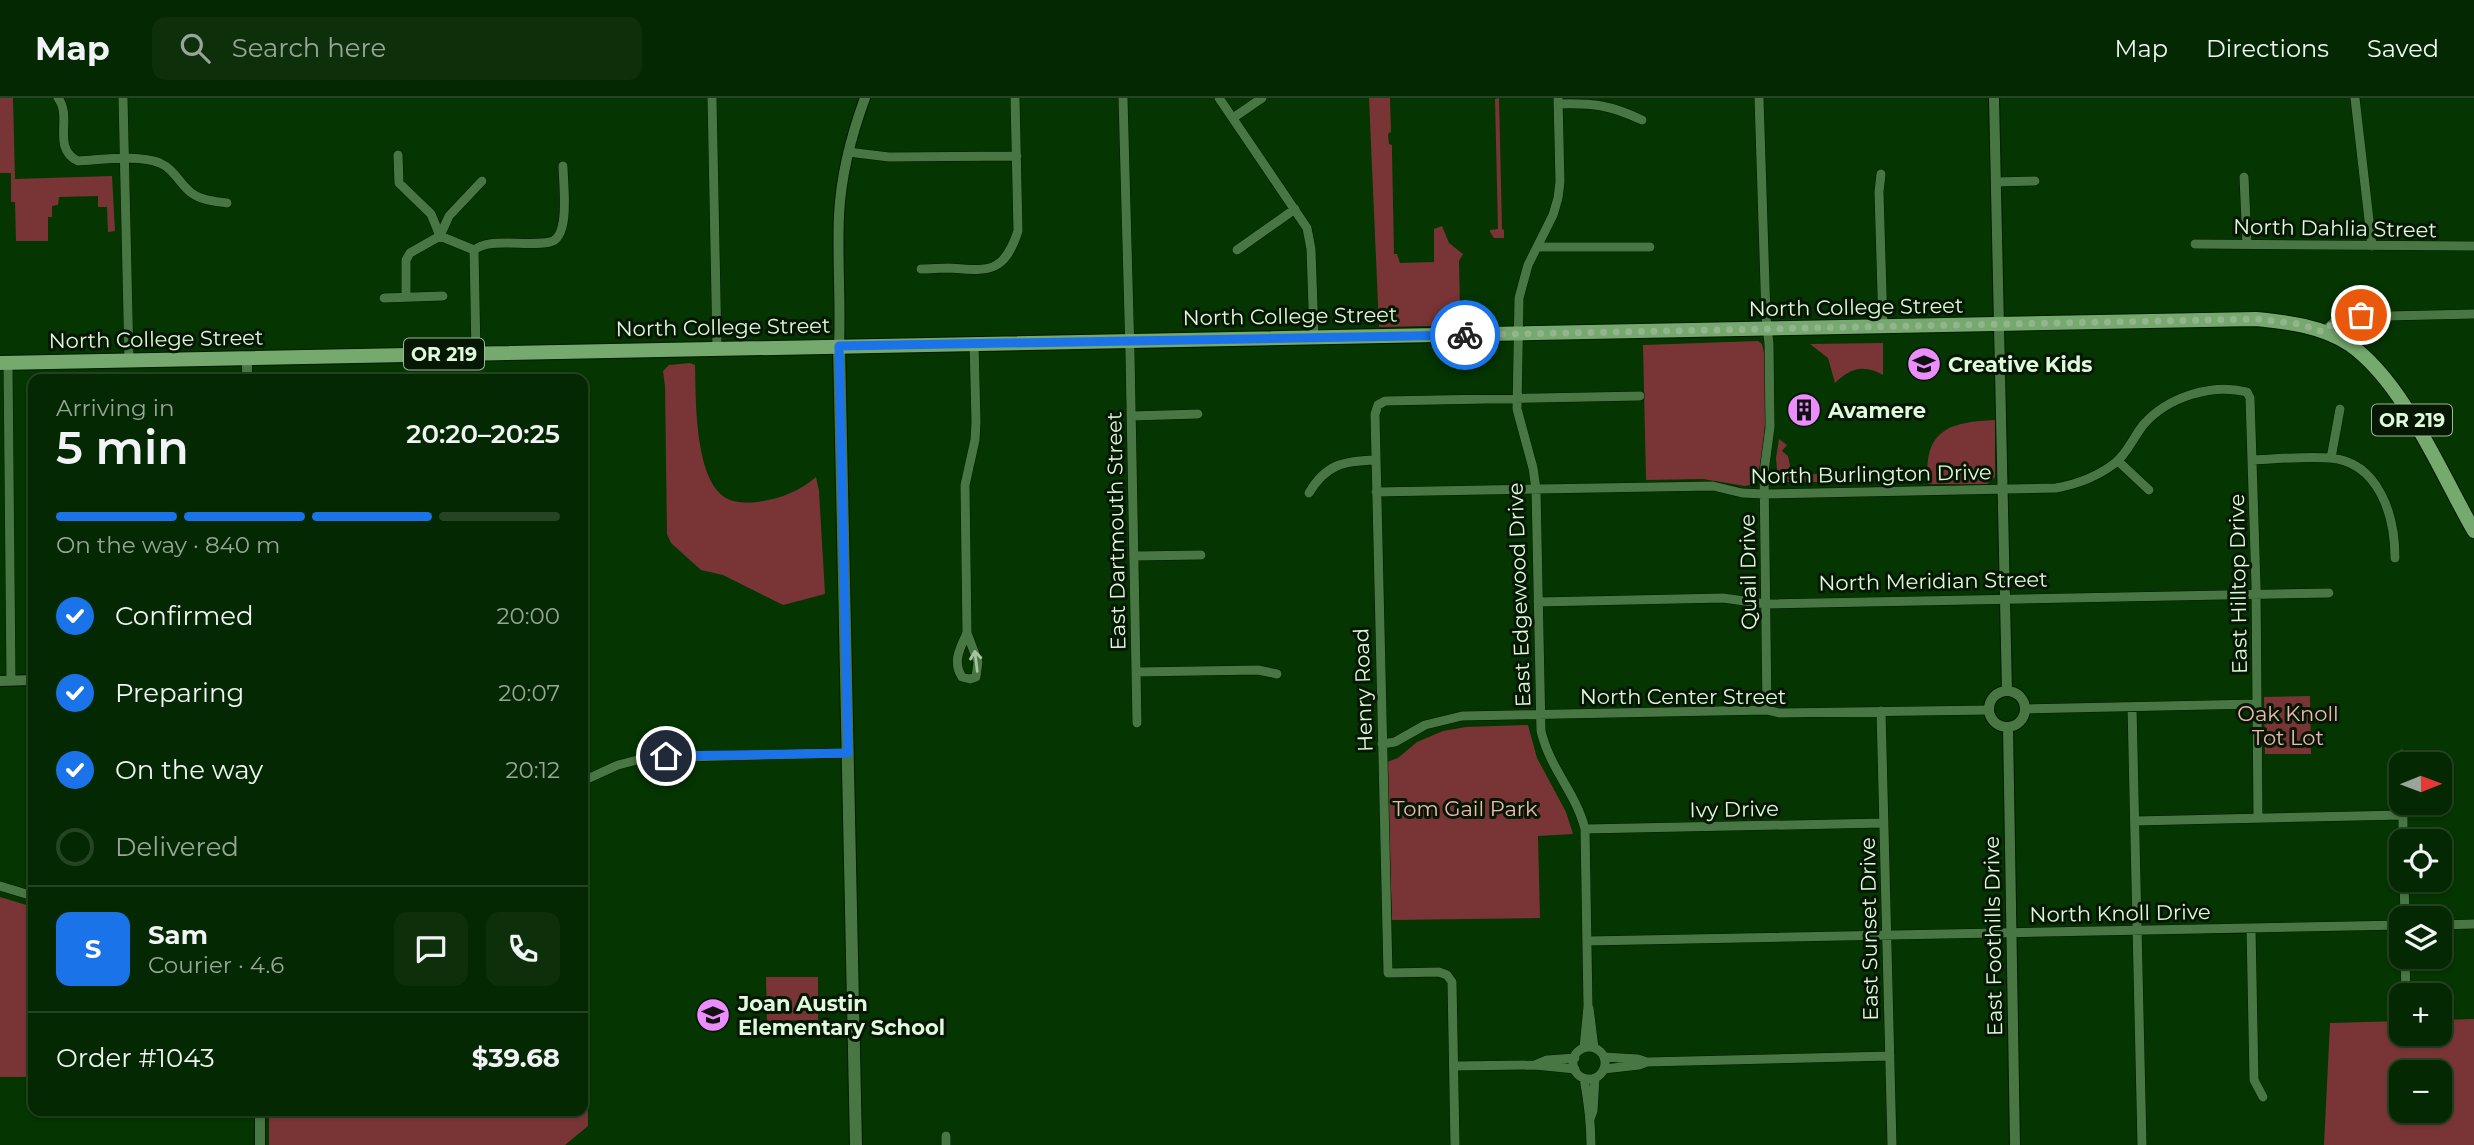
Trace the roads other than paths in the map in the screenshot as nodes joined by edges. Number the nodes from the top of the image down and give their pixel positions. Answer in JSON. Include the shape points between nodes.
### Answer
{"nodes":[{"id":1,"x":58,"y":98,"type":"edge"},
{"id":2,"x":123,"y":98,"type":"edge"},
{"id":3,"x":712,"y":98,"type":"edge"},
{"id":4,"x":865,"y":98,"type":"edge"},
{"id":5,"x":1015,"y":98,"type":"edge"},
{"id":6,"x":1123,"y":98,"type":"edge"},
{"id":7,"x":1219,"y":98,"type":"edge"},
{"id":8,"x":1262,"y":98,"type":"edge"},
{"id":9,"x":1759,"y":98,"type":"edge"},
{"id":10,"x":1994,"y":98,"type":"edge"},
{"id":11,"x":2355,"y":98,"type":"edge"},
{"id":12,"x":1558,"y":101,"type":"edge"},
{"id":13,"x":1233,"y":118,"type":"junction"},
{"id":14,"x":1642,"y":120,"type":"dead end"},
{"id":15,"x":848,"y":152,"type":"junction"},
{"id":16,"x":398,"y":155,"type":"dead end"},
{"id":17,"x":1017,"y":156,"type":"junction"},
{"id":18,"x":124,"y":160,"type":"junction"},
{"id":19,"x":562,"y":166,"type":"dead end"},
{"id":20,"x":1881,"y":174,"type":"dead end"},
{"id":21,"x":2244,"y":177,"type":"dead end"},
{"id":22,"x":482,"y":181,"type":"dead end"},
{"id":23,"x":2035,"y":181,"type":"dead end"},
{"id":24,"x":1996,"y":182,"type":"junction"},
{"id":25,"x":227,"y":203,"type":"dead end"},
{"id":26,"x":1295,"y":209,"type":"junction"},
{"id":27,"x":440,"y":236,"type":"junction"},
{"id":28,"x":2195,"y":244,"type":"dead end"},
{"id":29,"x":2247,"y":244,"type":"junction"},
{"id":30,"x":2372,"y":246,"type":"junction"},
{"id":31,"x":1538,"y":247,"type":"junction"},
{"id":32,"x":1650,"y":247,"type":"dead end"},
{"id":33,"x":2474,"y":247,"type":"edge"},
{"id":34,"x":474,"y":250,"type":"junction"},
{"id":35,"x":1237,"y":250,"type":"dead end"},
{"id":36,"x":921,"y":270,"type":"dead end"},
{"id":37,"x":443,"y":296,"type":"dead end"},
{"id":38,"x":407,"y":297,"type":"junction"},
{"id":39,"x":384,"y":298,"type":"dead end"},
{"id":40,"x":2474,"y":314,"type":"edge"},
{"id":41,"x":2000,"y":324,"type":"junction"},
{"id":42,"x":1883,"y":327,"type":"junction"},
{"id":43,"x":1767,"y":330,"type":"junction"},
{"id":44,"x":2323,"y":332,"type":"junction"},
{"id":45,"x":1518,"y":334,"type":"junction"},
{"id":46,"x":1314,"y":336,"type":"junction"},
{"id":47,"x":1129,"y":340,"type":"junction"},
{"id":48,"x":974,"y":343,"type":"junction"},
{"id":49,"x":839,"y":346,"type":"junction"},
{"id":50,"x":717,"y":348,"type":"junction"},
{"id":51,"x":476,"y":353,"type":"junction"},
{"id":52,"x":247,"y":358,"type":"junction"},
{"id":53,"x":129,"y":360,"type":"junction"},
{"id":54,"x":4,"y":363,"type":"edge"},
{"id":55,"x":247,"y":374,"type":"edge"},
{"id":56,"x":2247,"y":392,"type":"joint"},
{"id":57,"x":1640,"y":396,"type":"dead end"},
{"id":58,"x":1517,"y":398,"type":"junction"},
{"id":59,"x":2340,"y":408,"type":"dead end"},
{"id":60,"x":1198,"y":414,"type":"dead end"},
{"id":61,"x":1132,"y":416,"type":"junction"},
{"id":62,"x":2331,"y":458,"type":"junction"},
{"id":63,"x":1375,"y":460,"type":"junction"},
{"id":64,"x":2253,"y":460,"type":"junction"},
{"id":65,"x":2118,"y":461,"type":"junction"},
{"id":66,"x":1536,"y":489,"type":"junction"},
{"id":67,"x":2003,"y":490,"type":"junction"},
{"id":68,"x":2149,"y":490,"type":"dead end"},
{"id":69,"x":1376,"y":492,"type":"junction"},
{"id":70,"x":1308,"y":493,"type":"dead end"},
{"id":71,"x":1764,"y":494,"type":"junction"},
{"id":72,"x":2474,"y":531,"type":"edge"},
{"id":73,"x":1201,"y":555,"type":"dead end"},
{"id":74,"x":1135,"y":556,"type":"junction"},
{"id":75,"x":2395,"y":558,"type":"dead end"},
{"id":76,"x":2329,"y":593,"type":"dead end"},
{"id":77,"x":2256,"y":594,"type":"junction"},
{"id":78,"x":2005,"y":599,"type":"junction"},
{"id":79,"x":1538,"y":602,"type":"junction"},
{"id":80,"x":1766,"y":604,"type":"junction"},
{"id":81,"x":967,"y":633,"type":"dead end"},
{"id":82,"x":1136,"y":672,"type":"junction"},
{"id":83,"x":1277,"y":674,"type":"dead end"},
{"id":84,"x":6,"y":680,"type":"edge"},
{"id":85,"x":28,"y":680,"type":"edge"},
{"id":86,"x":2007,"y":691,"type":"junction"},
{"id":87,"x":2257,"y":704,"type":"junction"},
{"id":88,"x":2132,"y":707,"type":"junction"},
{"id":89,"x":1989,"y":709,"type":"junction"},
{"id":90,"x":2025,"y":709,"type":"junction"},
{"id":91,"x":1767,"y":710,"type":"junction"},
{"id":92,"x":1881,"y":711,"type":"junction"},
{"id":93,"x":1540,"y":715,"type":"junction"},
{"id":94,"x":1137,"y":723,"type":"dead end"},
{"id":95,"x":2008,"y":727,"type":"junction"},
{"id":96,"x":1382,"y":744,"type":"junction"},
{"id":97,"x":848,"y":753,"type":"junction"},
{"id":98,"x":588,"y":779,"type":"edge"},
{"id":99,"x":2389,"y":815,"type":"edge"},
{"id":100,"x":2258,"y":818,"type":"junction"},
{"id":101,"x":2134,"y":821,"type":"junction"},
{"id":102,"x":1884,"y":823,"type":"junction"},
{"id":103,"x":1585,"y":829,"type":"junction"},
{"id":104,"x":0,"y":886,"type":"edge"},
{"id":105,"x":28,"y":894,"type":"edge"},
{"id":106,"x":2474,"y":924,"type":"edge"},
{"id":107,"x":2389,"y":925,"type":"edge"},
{"id":108,"x":2452,"y":925,"type":"edge"},
{"id":109,"x":2251,"y":928,"type":"junction"},
{"id":110,"x":2137,"y":929,"type":"junction"},
{"id":111,"x":2012,"y":932,"type":"junction"},
{"id":112,"x":1887,"y":935,"type":"junction"},
{"id":113,"x":1587,"y":941,"type":"junction"},
{"id":114,"x":1589,"y":1048,"type":"junction"},
{"id":115,"x":1890,"y":1056,"type":"junction"},
{"id":116,"x":1604,"y":1057,"type":"junction"},
{"id":117,"x":1575,"y":1058,"type":"junction"},
{"id":118,"x":1647,"y":1062,"type":"junction"},
{"id":119,"x":1535,"y":1065,"type":"junction"},
{"id":120,"x":1454,"y":1066,"type":"junction"},
{"id":121,"x":1575,"y":1069,"type":"junction"},
{"id":122,"x":1604,"y":1069,"type":"junction"},
{"id":123,"x":1584,"y":1078,"type":"junction"},
{"id":124,"x":1595,"y":1078,"type":"junction"},
{"id":125,"x":2263,"y":1097,"type":"dead end"},
{"id":126,"x":260,"y":1116,"type":"edge"},
{"id":127,"x":1590,"y":1119,"type":"junction"},
{"id":128,"x":260,"y":1145,"type":"edge"},
{"id":129,"x":856,"y":1145,"type":"edge"},
{"id":130,"x":1455,"y":1145,"type":"edge"},
{"id":131,"x":1591,"y":1145,"type":"edge"},
{"id":132,"x":1892,"y":1145,"type":"edge"},
{"id":133,"x":2015,"y":1145,"type":"edge"},
{"id":134,"x":2142,"y":1145,"type":"edge"}],
"edges":[{"from":1,"to":18,"type":"street","via":[[64,106],[64,149],[68,154],[78,161]]},
{"from":2,"to":18,"type":"street"},
{"from":3,"to":50,"type":"street"},
{"from":4,"to":15,"type":"street"},
{"from":5,"to":17,"type":"street"},
{"from":6,"to":47,"type":"street","name":"East Dartmouth Street"},
{"from":7,"to":13,"type":"street"},
{"from":8,"to":13,"type":"street"},
{"from":9,"to":43,"type":"street","name":"Quail Drive"},
{"from":10,"to":24,"type":"street"},
{"from":11,"to":30,"type":"street"},
{"from":12,"to":14,"type":"street","via":[[1602,105]]},
{"from":12,"to":31,"type":"street","name":"East Edgewood Drive","via":[[1558,198]]},
{"from":13,"to":26,"type":"street"},
{"from":15,"to":17,"type":"street","via":[[888,157]]},
{"from":15,"to":49,"type":"street","via":[[839,214]]},
{"from":16,"to":27,"type":"street","via":[[400,183],[431,214]]},
{"from":17,"to":36,"type":"street","via":[[1018,231],[1004,260],[976,271]]},
{"from":18,"to":25,"type":"street","via":[[157,162],[195,195]]},
{"from":18,"to":53,"type":"street"},
{"from":19,"to":34,"type":"street","via":[[564,224],[560,235],[552,242],[493,243]]},
{"from":20,"to":42,"type":"street"},
{"from":21,"to":29,"type":"street"},
{"from":22,"to":27,"type":"street","via":[[449,216]]},
{"from":23,"to":24,"type":"street"},
{"from":24,"to":41,"type":"street"},
{"from":26,"to":35,"type":"street"},
{"from":26,"to":46,"type":"street","via":[[1307,228],[1311,249]]},
{"from":27,"to":34,"type":"street"},
{"from":27,"to":38,"type":"street","via":[[406,260]]},
{"from":28,"to":29,"type":"street","name":"North Dahlia Street"},
{"from":29,"to":30,"type":"street","name":"North Dahlia Street"},
{"from":30,"to":33,"type":"street","name":"North Dahlia Street"},
{"from":31,"to":32,"type":"street"},
{"from":31,"to":45,"type":"street","name":"East Edgewood Drive","via":[[1522,284]]},
{"from":34,"to":51,"type":"street"},
{"from":37,"to":38,"type":"street"},
{"from":38,"to":39,"type":"street"},
{"from":40,"to":44,"type":"street","via":[[2345,317]]},
{"from":41,"to":42,"type":"main road","name":"North College Street","number":"OR 219"},
{"from":41,"to":44,"type":"main road","name":"North College Street","number":"OR 219","via":[[2256,319]]},
{"from":41,"to":67,"type":"street"},
{"from":42,"to":43,"type":"main road","name":"North College Street","number":"OR 219"},
{"from":43,"to":45,"type":"main road","name":"North College Street","number":"OR 219"},
{"from":43,"to":71,"type":"street","name":"Quail Drive","via":[[1770,427]]},
{"from":44,"to":72,"type":"main road","name":"North College Street","number":"OR 219","via":[[2360,354],[2396,393]]},
{"from":45,"to":46,"type":"main road","name":"North College Street","number":"OR 219"},
{"from":45,"to":58,"type":"street","name":"East Edgewood Drive"},
{"from":46,"to":47,"type":"main road","name":"North College Street","number":"OR 219"},
{"from":47,"to":48,"type":"main road","name":"North College Street","number":"OR 219"},
{"from":47,"to":61,"type":"street","name":"East Dartmouth Street"},
{"from":48,"to":49,"type":"main road","name":"North College Street","number":"OR 219"},
{"from":48,"to":81,"type":"street","via":[[975,440],[965,485]]},
{"from":49,"to":50,"type":"main road","name":"North College Street","number":"OR 219"},
{"from":49,"to":97,"type":"main road"},
{"from":50,"to":51,"type":"main road","name":"North College Street","number":"OR 219"},
{"from":51,"to":52,"type":"main road","name":"North College Street","number":"OR 219"},
{"from":52,"to":53,"type":"main road","name":"North College Street","number":"OR 219"},
{"from":52,"to":55,"type":"street"},
{"from":53,"to":54,"type":"main road","name":"North College Street","number":"OR 219"},
{"from":54,"to":84,"type":"street"},
{"from":56,"to":64,"type":"street","name":"East Hilltop Drive"},
{"from":56,"to":65,"type":"street","name":"North Burlington Drive","via":[[2210,391],[2174,401],[2144,424]]},
{"from":57,"to":58,"type":"street"},
{"from":58,"to":63,"type":"street","name":"Henry Road","via":[[1385,401],[1375,414]]},
{"from":58,"to":66,"type":"street","name":"East Edgewood Drive"},
{"from":59,"to":62,"type":"street"},
{"from":60,"to":61,"type":"street"},
{"from":61,"to":74,"type":"street","name":"East Dartmouth Street"},
{"from":62,"to":64,"type":"street"},
{"from":62,"to":75,"type":"street","via":[[2350,463],[2376,486],[2392,518]]},
{"from":63,"to":69,"type":"street","name":"Henry Road"},
{"from":63,"to":70,"type":"street","via":[[1333,467]]},
{"from":64,"to":77,"type":"street","name":"East Hilltop Drive"},
{"from":65,"to":67,"type":"street","name":"North Burlington Drive","via":[[2073,485]]},
{"from":65,"to":68,"type":"street"},
{"from":66,"to":69,"type":"street","name":"North Burlington Drive"},
{"from":66,"to":71,"type":"street","name":"North Burlington Drive","via":[[1713,486]]},
{"from":66,"to":79,"type":"street","name":"East Edgewood Drive"},
{"from":67,"to":71,"type":"street","name":"North Burlington Drive"},
{"from":67,"to":78,"type":"street"},
{"from":69,"to":96,"type":"street","name":"Henry Road"},
{"from":71,"to":80,"type":"street","name":"Quail Drive"},
{"from":73,"to":74,"type":"street"},
{"from":74,"to":82,"type":"street","name":"East Dartmouth Street"},
{"from":76,"to":77,"type":"street","name":"North Meridian Street"},
{"from":77,"to":78,"type":"street","name":"North Meridian Street"},
{"from":77,"to":87,"type":"street","name":"East Hilltop Drive"},
{"from":78,"to":80,"type":"street","name":"North Meridian Street"},
{"from":78,"to":86,"type":"street"},
{"from":79,"to":80,"type":"street","name":"North Meridian Street","via":[[1723,598]]},
{"from":79,"to":93,"type":"street","name":"East Edgewood Drive"},
{"from":80,"to":91,"type":"street","name":"Quail Drive"},
{"from":82,"to":83,"type":"street","via":[[1258,670]]},
{"from":82,"to":94,"type":"street","name":"East Dartmouth Street"},
{"from":84,"to":85,"type":"street"},
{"from":86,"to":89,"type":"street","via":[[1992,699]]},
{"from":86,"to":90,"type":"street","via":[[2022,698]]},
{"from":87,"to":88,"type":"street"},
{"from":87,"to":100,"type":"street","name":"East Hilltop Drive"},
{"from":88,"to":90,"type":"street"},
{"from":88,"to":101,"type":"street"},
{"from":89,"to":92,"type":"street","name":"North Center Street"},
{"from":89,"to":95,"type":"street","via":[[1993,720]]},
{"from":90,"to":95,"type":"street","via":[[2018,723]]},
{"from":91,"to":92,"type":"street","name":"North Center Street"},
{"from":91,"to":93,"type":"street","name":"North Center Street"},
{"from":92,"to":102,"type":"street","name":"East Sunset Drive"},
{"from":93,"to":96,"type":"street","name":"North Center Street","via":[[1462,716],[1425,725]]},
{"from":93,"to":103,"type":"street","name":"East Edgewood Drive","via":[[1546,750],[1578,804]]},
{"from":95,"to":111,"type":"street","name":"East Foothills Drive"},
{"from":96,"to":120,"type":"street","name":"Henry Road","via":[[1388,973],[1439,972],[1452,982]]},
{"from":97,"to":98,"type":"street","via":[[655,757],[618,765]]},
{"from":97,"to":129,"type":"main road"},
{"from":99,"to":100,"type":"street"},
{"from":100,"to":101,"type":"street"},
{"from":101,"to":110,"type":"street"},
{"from":102,"to":103,"type":"street","name":"Ivy Drive"},
{"from":102,"to":112,"type":"street","name":"East Sunset Drive"},
{"from":103,"to":113,"type":"street","name":"East Edgewood Drive"},
{"from":104,"to":105,"type":"street"},
{"from":106,"to":108,"type":"street"},
{"from":107,"to":109,"type":"street","name":"North Knoll Drive"},
{"from":109,"to":110,"type":"street","name":"North Knoll Drive"},
{"from":109,"to":125,"type":"street","via":[[2254,1080]]},
{"from":110,"to":111,"type":"street","name":"North Knoll Drive"},
{"from":110,"to":134,"type":"street"},
{"from":111,"to":112,"type":"street","name":"North Knoll Drive"},
{"from":111,"to":133,"type":"street","name":"East Foothills Drive"},
{"from":112,"to":113,"type":"street","name":"North Knoll Drive"},
{"from":112,"to":115,"type":"street","name":"East Sunset Drive"},
{"from":113,"to":114,"type":"street","name":"East Edgewood Drive"},
{"from":114,"to":116,"type":"street"},
{"from":114,"to":117,"type":"street"},
{"from":115,"to":118,"type":"street"},
{"from":115,"to":132,"type":"street","name":"East Sunset Drive"},
{"from":116,"to":118,"type":"street"},
{"from":116,"to":122,"type":"street"},
{"from":117,"to":119,"type":"street"},
{"from":117,"to":121,"type":"street"},
{"from":118,"to":122,"type":"street"},
{"from":119,"to":120,"type":"street"},
{"from":119,"to":121,"type":"street"},
{"from":120,"to":130,"type":"street"},
{"from":121,"to":123,"type":"street"},
{"from":122,"to":124,"type":"street"},
{"from":123,"to":124,"type":"street"},
{"from":123,"to":127,"type":"street"},
{"from":124,"to":127,"type":"street"},
{"from":126,"to":128,"type":"street"},
{"from":127,"to":131,"type":"street"}]}
